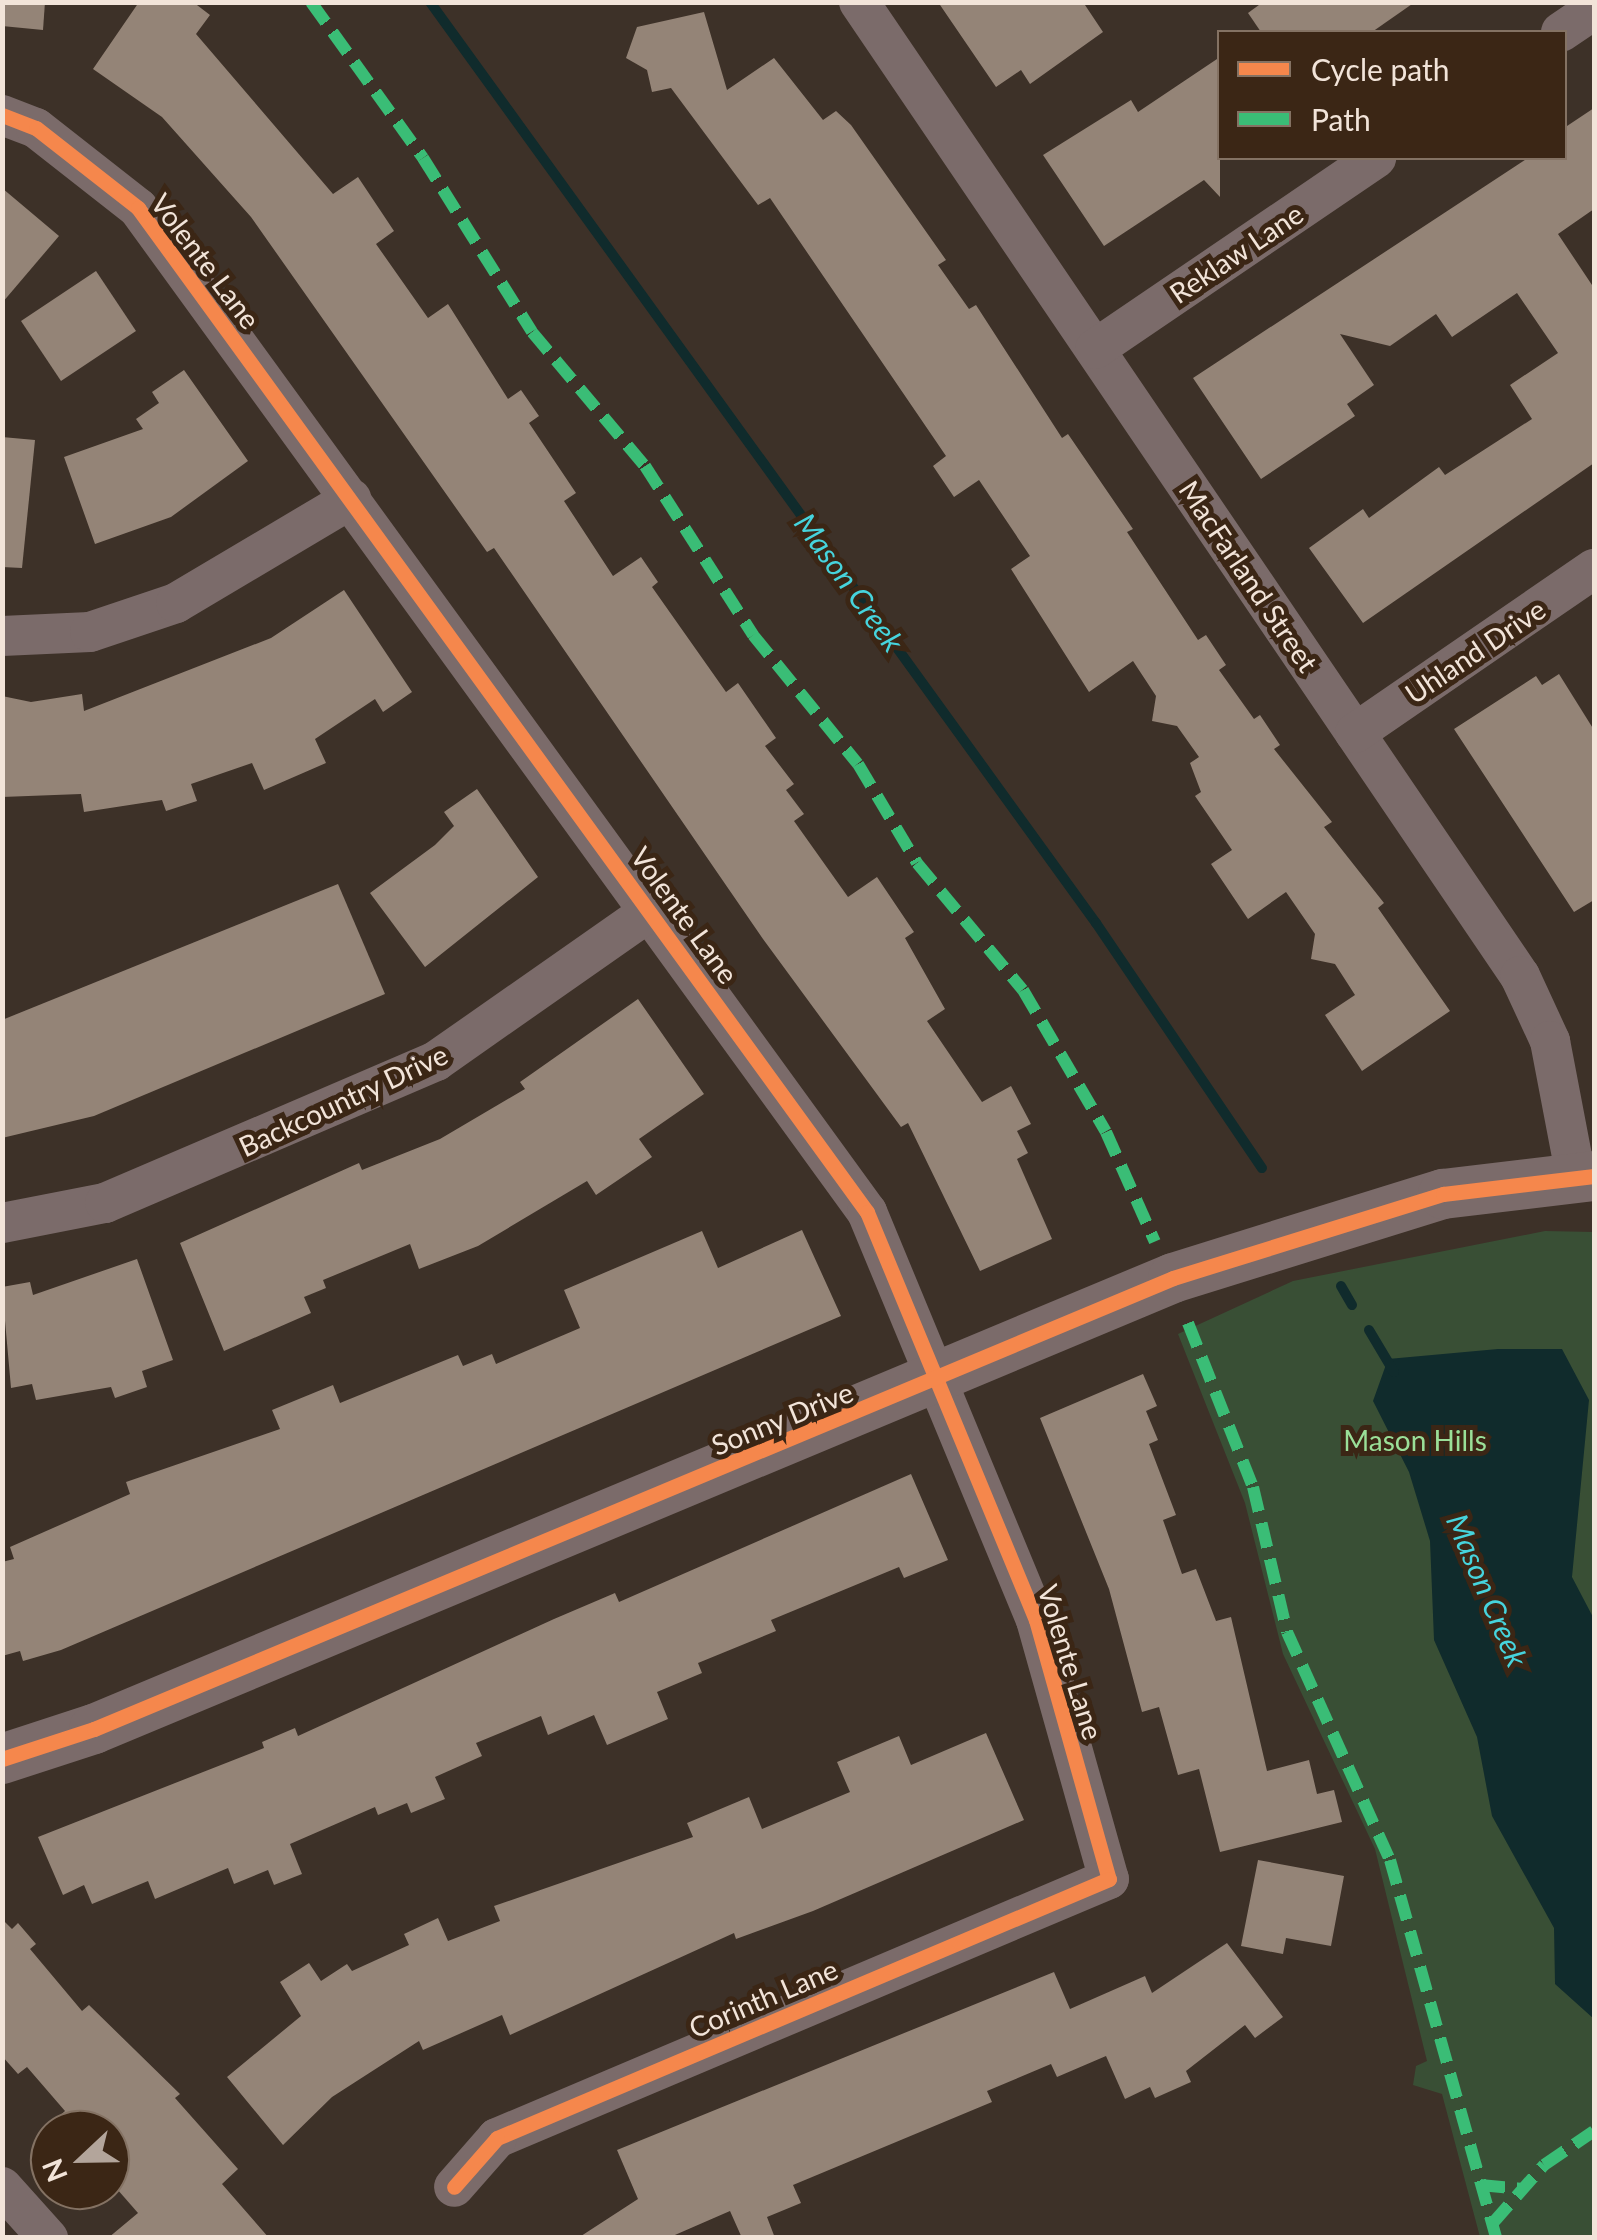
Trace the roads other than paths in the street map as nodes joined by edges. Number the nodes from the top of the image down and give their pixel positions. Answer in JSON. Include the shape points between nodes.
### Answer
{"nodes":[{"id":1,"x":859,"y":2,"type":"edge"},
{"id":2,"x":1594,"y":10,"type":"edge"},
{"id":3,"x":1563,"y":30,"type":"edge"},
{"id":4,"x":2,"y":115,"type":"edge"},
{"id":5,"x":1373,"y":160,"type":"edge"},
{"id":6,"x":1095,"y":348,"type":"junction"},
{"id":7,"x":351,"y":500,"type":"junction"},
{"id":8,"x":1594,"y":569,"type":"edge"},
{"id":9,"x":2,"y":636,"type":"edge"},
{"id":10,"x":1355,"y":733,"type":"junction"},
{"id":11,"x":652,"y":910,"type":"junction"},
{"id":12,"x":1585,"y":1176,"type":"edge"},
{"id":13,"x":2,"y":1224,"type":"edge"},
{"id":14,"x":938,"y":1380,"type":"junction"},
{"id":15,"x":2,"y":1759,"type":"edge"},
{"id":16,"x":1109,"y":1880,"type":"joint"},
{"id":17,"x":2,"y":2187,"type":"edge"},
{"id":18,"x":454,"y":2187,"type":"dead end"},
{"id":19,"x":48,"y":2238,"type":"edge"}],
"edges":[{"from":1,"to":6,"type":"street","name":"MacFarland Street"},
{"from":2,"to":3,"type":"street"},
{"from":4,"to":7,"type":"street","name":"Volente Lane","via":[[36,128],[138,208]]},
{"from":5,"to":6,"type":"street","name":"Reklaw Lane"},
{"from":6,"to":10,"type":"street","name":"MacFarland Street"},
{"from":7,"to":9,"type":"street","via":[[176,603],[90,632]]},
{"from":7,"to":11,"type":"street","name":"Volente Lane"},
{"from":8,"to":10,"type":"street","name":"Uhland Drive"},
{"from":10,"to":12,"type":"street","name":"MacFarland Street","via":[[1520,976],[1550,1041]]},
{"from":11,"to":13,"type":"street","name":"Backcountry Drive","via":[[436,1061],[105,1203]]},
{"from":11,"to":14,"type":"street","name":"Volente Lane","via":[[867,1212]]},
{"from":12,"to":14,"type":"street","name":"Sonny Drive","via":[[1443,1194],[1333,1224],[1173,1278]]},
{"from":14,"to":15,"type":"street","name":"Sonny Drive","via":[[94,1729]]},
{"from":14,"to":16,"type":"street","name":"Volente Lane","via":[[1036,1620]]},
{"from":16,"to":18,"type":"street","name":"Corinth Lane","via":[[498,2138]]},
{"from":17,"to":19,"type":"street"}]}
